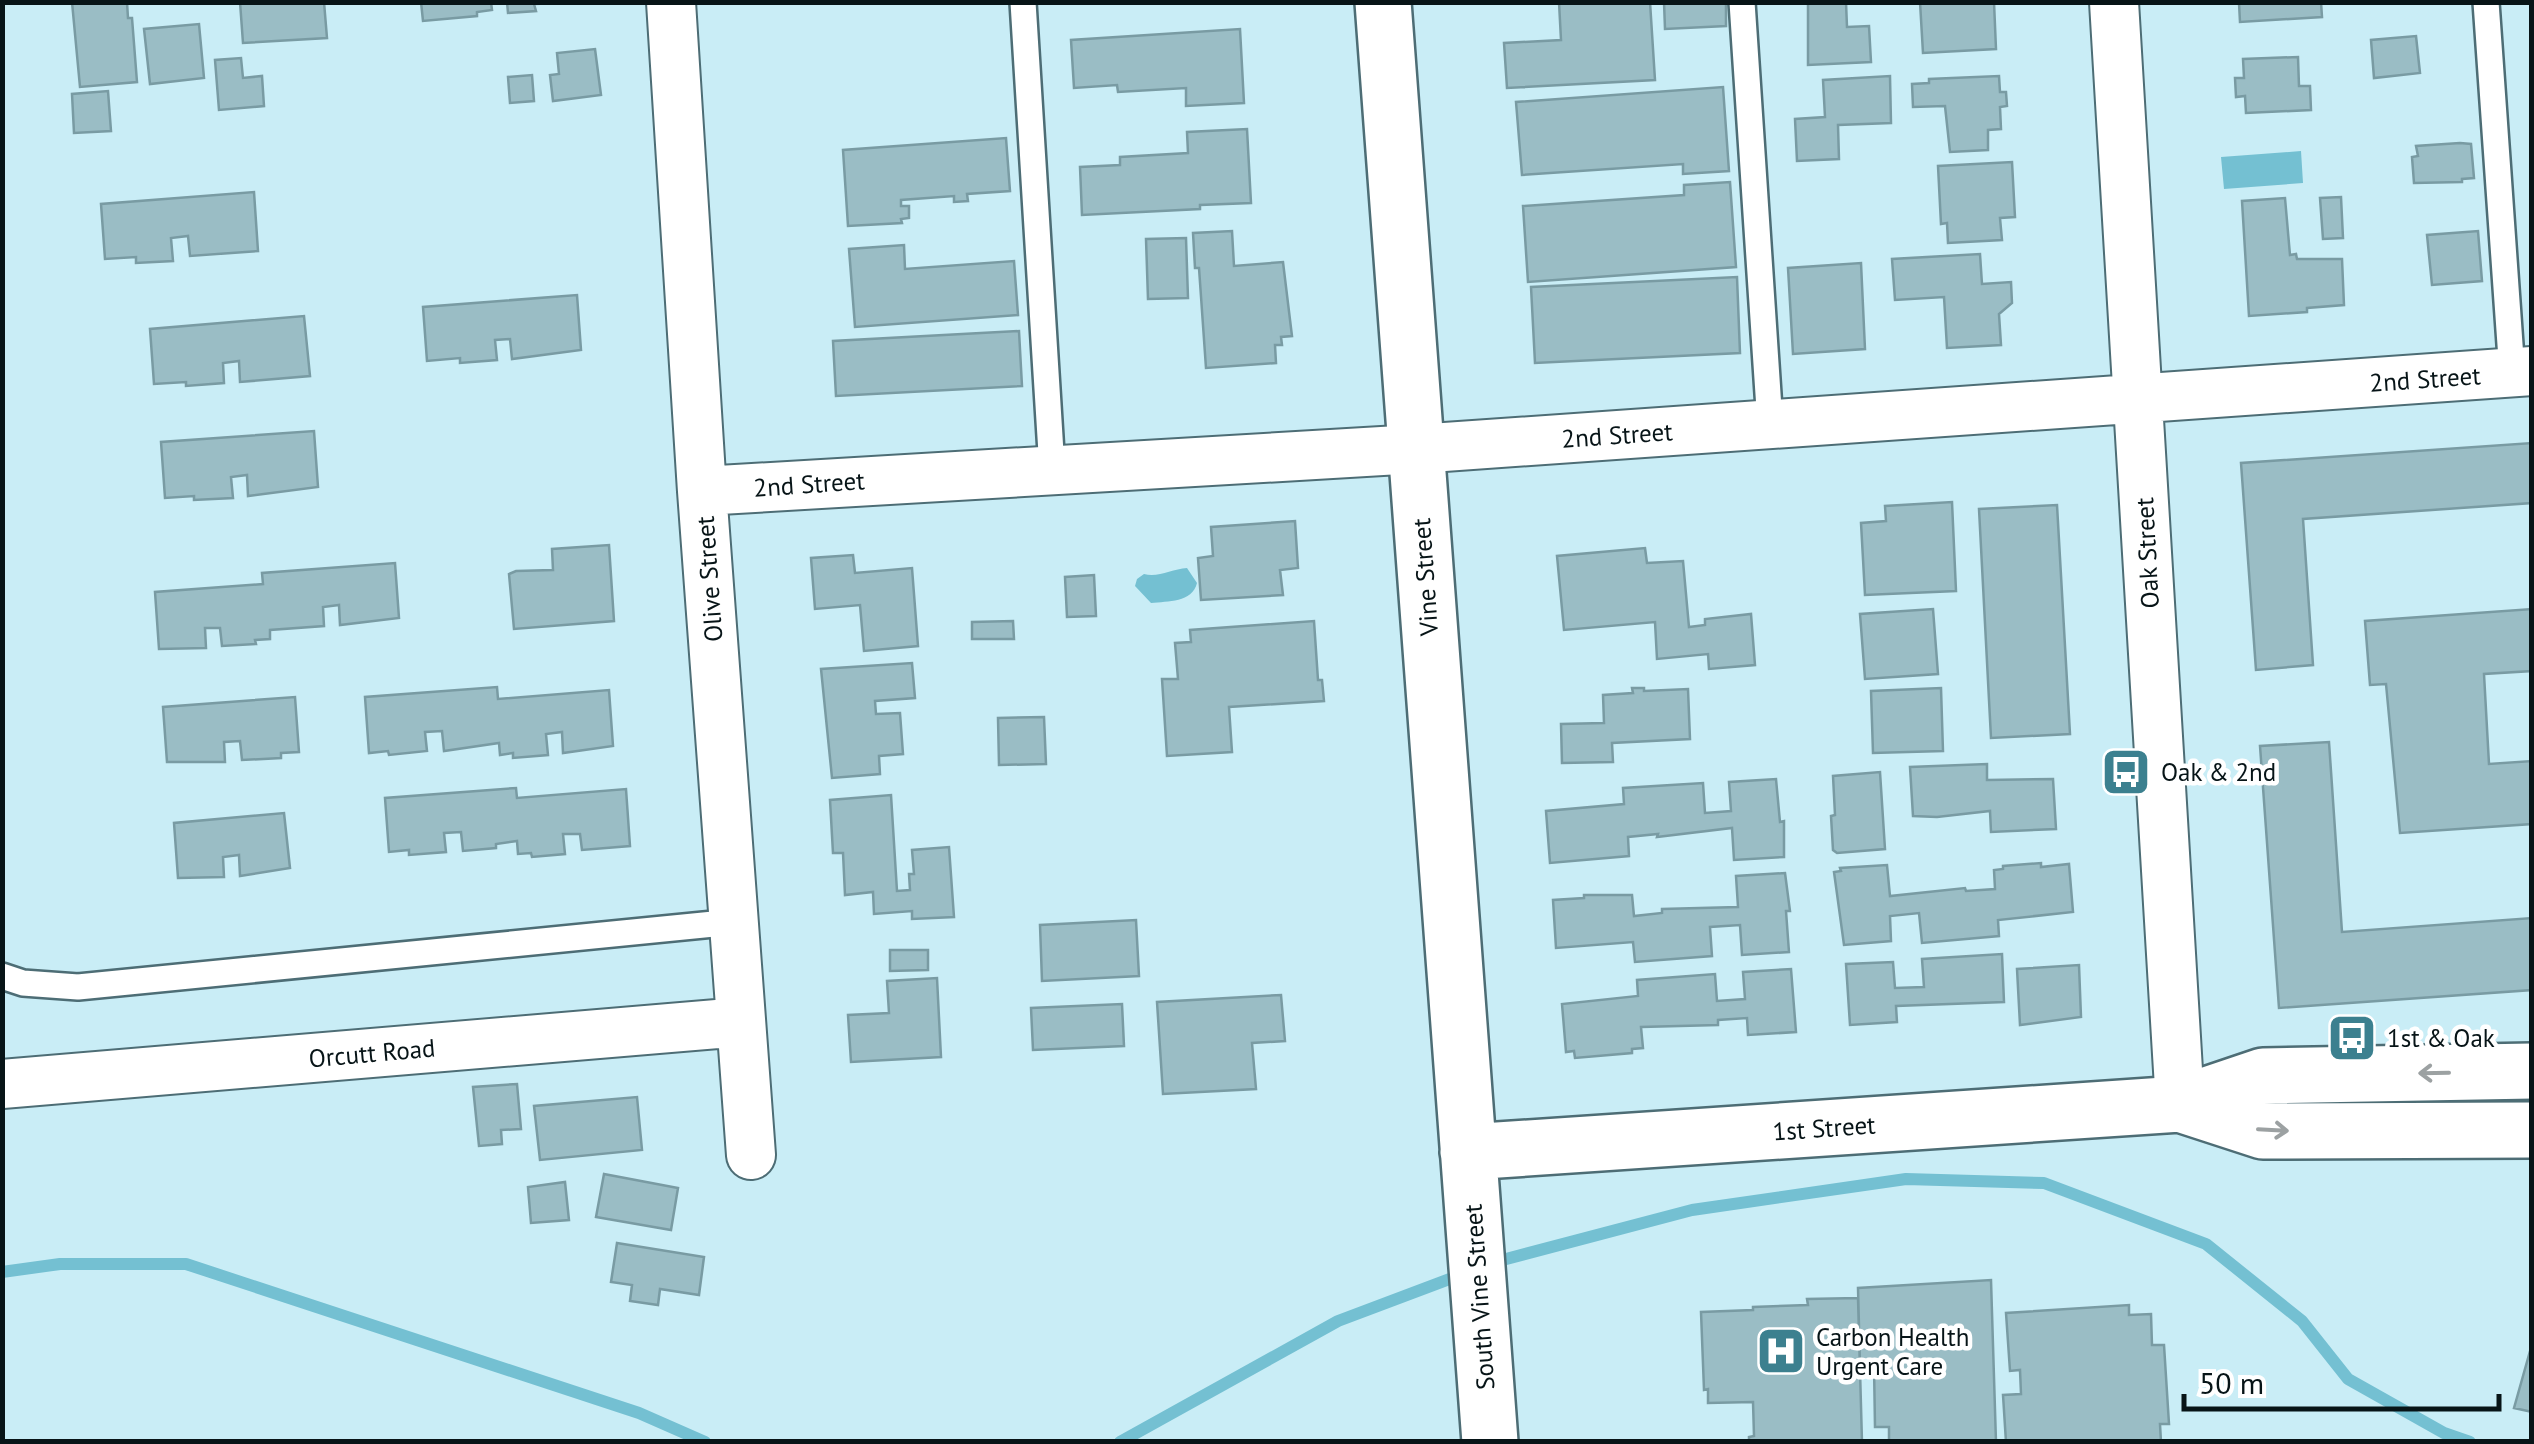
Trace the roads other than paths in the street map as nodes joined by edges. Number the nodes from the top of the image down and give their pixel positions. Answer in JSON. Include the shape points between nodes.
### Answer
{"nodes":[{"id":1,"x":671,"y":2,"type":"edge"},
{"id":2,"x":1023,"y":2,"type":"edge"},
{"id":3,"x":1383,"y":2,"type":"edge"},
{"id":4,"x":1742,"y":2,"type":"edge"},
{"id":5,"x":2114,"y":2,"type":"edge"},
{"id":6,"x":2486,"y":2,"type":"edge"},
{"id":7,"x":2522,"y":372,"type":"edge"},
{"id":8,"x":2138,"y":399,"type":"junction"},
{"id":9,"x":1770,"y":424,"type":"junction"},
{"id":10,"x":1416,"y":449,"type":"junction"},
{"id":11,"x":1052,"y":469,"type":"junction"},
{"id":12,"x":702,"y":490,"type":"junction"},
{"id":13,"x":734,"y":922,"type":"junction"},
{"id":14,"x":2,"y":976,"type":"edge"},
{"id":15,"x":741,"y":1022,"type":"junction"},
{"id":16,"x":2532,"y":1070,"type":"edge"},
{"id":17,"x":2,"y":1084,"type":"edge"},
{"id":18,"x":2180,"y":1104,"type":"junction"},
{"id":19,"x":2532,"y":1130,"type":"edge"},
{"id":20,"x":1468,"y":1152,"type":"junction"},
{"id":21,"x":751,"y":1155,"type":"dead end"},
{"id":22,"x":1490,"y":1442,"type":"edge"}],
"edges":[{"from":1,"to":12,"type":"street","name":"Olive Street"},
{"from":2,"to":11,"type":"lane"},
{"from":3,"to":10,"type":"street","name":"Vine Street"},
{"from":4,"to":9,"type":"lane"},
{"from":5,"to":8,"type":"street","name":"Oak Street"},
{"from":6,"to":7,"type":"lane"},
{"from":7,"to":8,"type":"street","name":"2nd Street"},
{"from":8,"to":9,"type":"street","name":"2nd Street"},
{"from":8,"to":18,"type":"street","name":"Oak Street"},
{"from":9,"to":10,"type":"street","name":"2nd Street"},
{"from":10,"to":11,"type":"street","name":"2nd Street"},
{"from":10,"to":20,"type":"street","name":"Vine Street"},
{"from":11,"to":12,"type":"street","name":"2nd Street"},
{"from":12,"to":13,"type":"street","name":"Olive Street"},
{"from":13,"to":14,"type":"lane","via":[[78,987]]},
{"from":13,"to":15,"type":"street","name":"Olive Street"},
{"from":15,"to":17,"type":"street","name":"Orcutt Road"},
{"from":15,"to":21,"type":"street","name":"Olive Street"},
{"from":16,"to":18,"type":"street","name":"1st Street","one_way":true,"via":[[2263,1076]]},
{"from":18,"to":19,"type":"street","name":"1st Street","one_way":true,"via":[[2263,1132]]},
{"from":18,"to":20,"type":"street","name":"1st Street"},
{"from":20,"to":22,"type":"street","name":"South Vine Street"}]}
